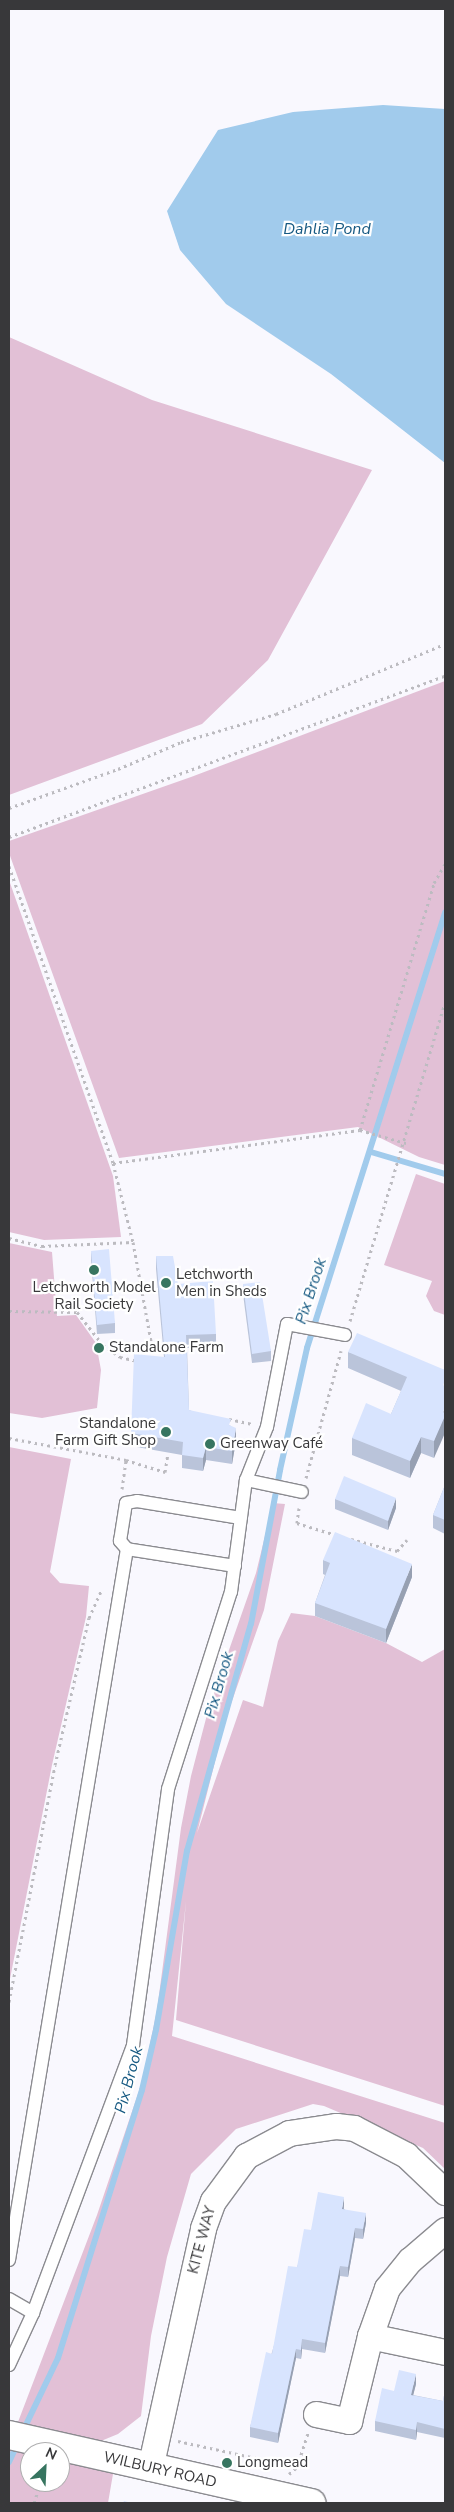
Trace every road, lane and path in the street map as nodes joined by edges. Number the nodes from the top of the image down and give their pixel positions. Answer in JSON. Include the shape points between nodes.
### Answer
{"nodes":[{"id":1,"x":445,"y":644,"type":"edge"},
{"id":2,"x":445,"y":676,"type":"edge"},
{"id":3,"x":9,"y":808,"type":"edge"},
{"id":4,"x":9,"y":837,"type":"edge"},
{"id":5,"x":445,"y":864,"type":"edge"},
{"id":6,"x":9,"y":866,"type":"edge"},
{"id":7,"x":445,"y":1003,"type":"edge"},
{"id":8,"x":360,"y":1130,"type":"junction"},
{"id":9,"x":406,"y":1144,"type":"junction"},
{"id":10,"x":113,"y":1163,"type":"junction"},
{"id":11,"x":9,"y":1238,"type":"edge"},
{"id":12,"x":133,"y":1242,"type":"junction"},
{"id":13,"x":9,"y":1311,"type":"edge"},
{"id":14,"x":345,"y":1335,"type":"junction"},
{"id":15,"x":147,"y":1363,"type":"edge"},
{"id":16,"x":156,"y":1365,"type":"edge"},
{"id":17,"x":219,"y":1417,"type":"edge"},
{"id":18,"x":267,"y":1427,"type":"junction"},
{"id":19,"x":9,"y":1438,"type":"edge"},
{"id":20,"x":168,"y":1454,"type":"edge"},
{"id":21,"x":126,"y":1460,"type":"junction"},
{"id":22,"x":246,"y":1480,"type":"junction"},
{"id":23,"x":302,"y":1492,"type":"junction"},
{"id":24,"x":122,"y":1496,"type":"dead end"},
{"id":25,"x":241,"y":1518,"type":"junction"},
{"id":26,"x":339,"y":1536,"type":"edge"},
{"id":27,"x":347,"y":1538,"type":"edge"},
{"id":28,"x":407,"y":1540,"type":"dead end"},
{"id":29,"x":127,"y":1549,"type":"junction"},
{"id":30,"x":235,"y":1566,"type":"junction"},
{"id":31,"x":105,"y":1584,"type":"dead end"},
{"id":32,"x":9,"y":2002,"type":"edge"},
{"id":33,"x":445,"y":2192,"type":"edge"},
{"id":34,"x":445,"y":2230,"type":"edge"},
{"id":35,"x":9,"y":2260,"type":"edge"},
{"id":36,"x":9,"y":2299,"type":"edge"},
{"id":37,"x":33,"y":2313,"type":"junction"},
{"id":38,"x":370,"y":2336,"type":"junction"},
{"id":39,"x":445,"y":2352,"type":"edge"},
{"id":40,"x":9,"y":2365,"type":"edge"},
{"id":41,"x":316,"y":2414,"type":"joint"},
{"id":42,"x":9,"y":2435,"type":"edge"},
{"id":43,"x":157,"y":2437,"type":"junction"},
{"id":44,"x":297,"y":2467,"type":"junction"},
{"id":45,"x":150,"y":2468,"type":"junction"},
{"id":46,"x":287,"y":2477,"type":"dead end"},
{"id":47,"x":263,"y":2498,"type":"edge"},
{"id":48,"x":311,"y":2503,"type":"edge"}],
"edges":[{"from":1,"to":3,"type":"path","via":[[276,714],[182,742]]},
{"from":2,"to":4,"type":"path"},
{"from":5,"to":8,"type":"path","via":[[434,883]]},
{"from":6,"to":10,"type":"path"},
{"from":7,"to":9,"type":"path"},
{"from":8,"to":9,"type":"path"},
{"from":8,"to":10,"type":"path"},
{"from":9,"to":14,"type":"path"},
{"from":10,"to":12,"type":"path"},
{"from":11,"to":12,"type":"path","via":[[42,1246]]},
{"from":12,"to":16,"type":"path"},
{"from":13,"to":15,"type":"path","via":[[77,1312],[103,1345],[120,1357]]},
{"from":14,"to":18,"type":"lane","via":[[287,1324]]},
{"from":14,"to":23,"type":"path"},
{"from":17,"to":18,"type":"path"},
{"from":18,"to":22,"type":"lane"},
{"from":19,"to":21,"type":"path"},
{"from":20,"to":21,"type":"path","via":[[165,1472]]},
{"from":21,"to":24,"type":"path"},
{"from":22,"to":23,"type":"lane"},
{"from":22,"to":25,"type":"lane"},
{"from":23,"to":26,"type":"path","via":[[297,1523]]},
{"from":25,"to":29,"type":"lane","via":[[137,1501],[126,1503],[120,1541]]},
{"from":25,"to":30,"type":"lane"},
{"from":27,"to":28,"type":"path","via":[[397,1551]]},
{"from":29,"to":30,"type":"lane"},
{"from":29,"to":35,"type":"lane"},
{"from":30,"to":37,"type":"lane","via":[[231,1592],[168,1789],[133,2045]]},
{"from":31,"to":32,"type":"path","via":[[86,1627],[55,1765]]},
{"from":33,"to":43,"type":"street","name":"KITE WAY","via":[[406,2155],[354,2128],[336,2126],[289,2133],[246,2156],[213,2201],[203,2228]]},
{"from":34,"to":38,"type":"street","via":[[398,2273],[380,2304]]},
{"from":36,"to":37,"type":"lane"},
{"from":37,"to":40,"type":"lane"},
{"from":38,"to":39,"type":"street"},
{"from":38,"to":41,"type":"street","via":[[349,2420]]},
{"from":41,"to":44,"type":"path"},
{"from":42,"to":45,"type":"street","name":"WILBURY ROAD"},
{"from":43,"to":44,"type":"path"},
{"from":43,"to":45,"type":"street","name":"KITE WAY"},
{"from":44,"to":46,"type":"path"},
{"from":45,"to":47,"type":"street","name":"WILBURY ROAD"},
{"from":47,"to":48,"type":"street","name":"WILBURY ROAD"}]}
